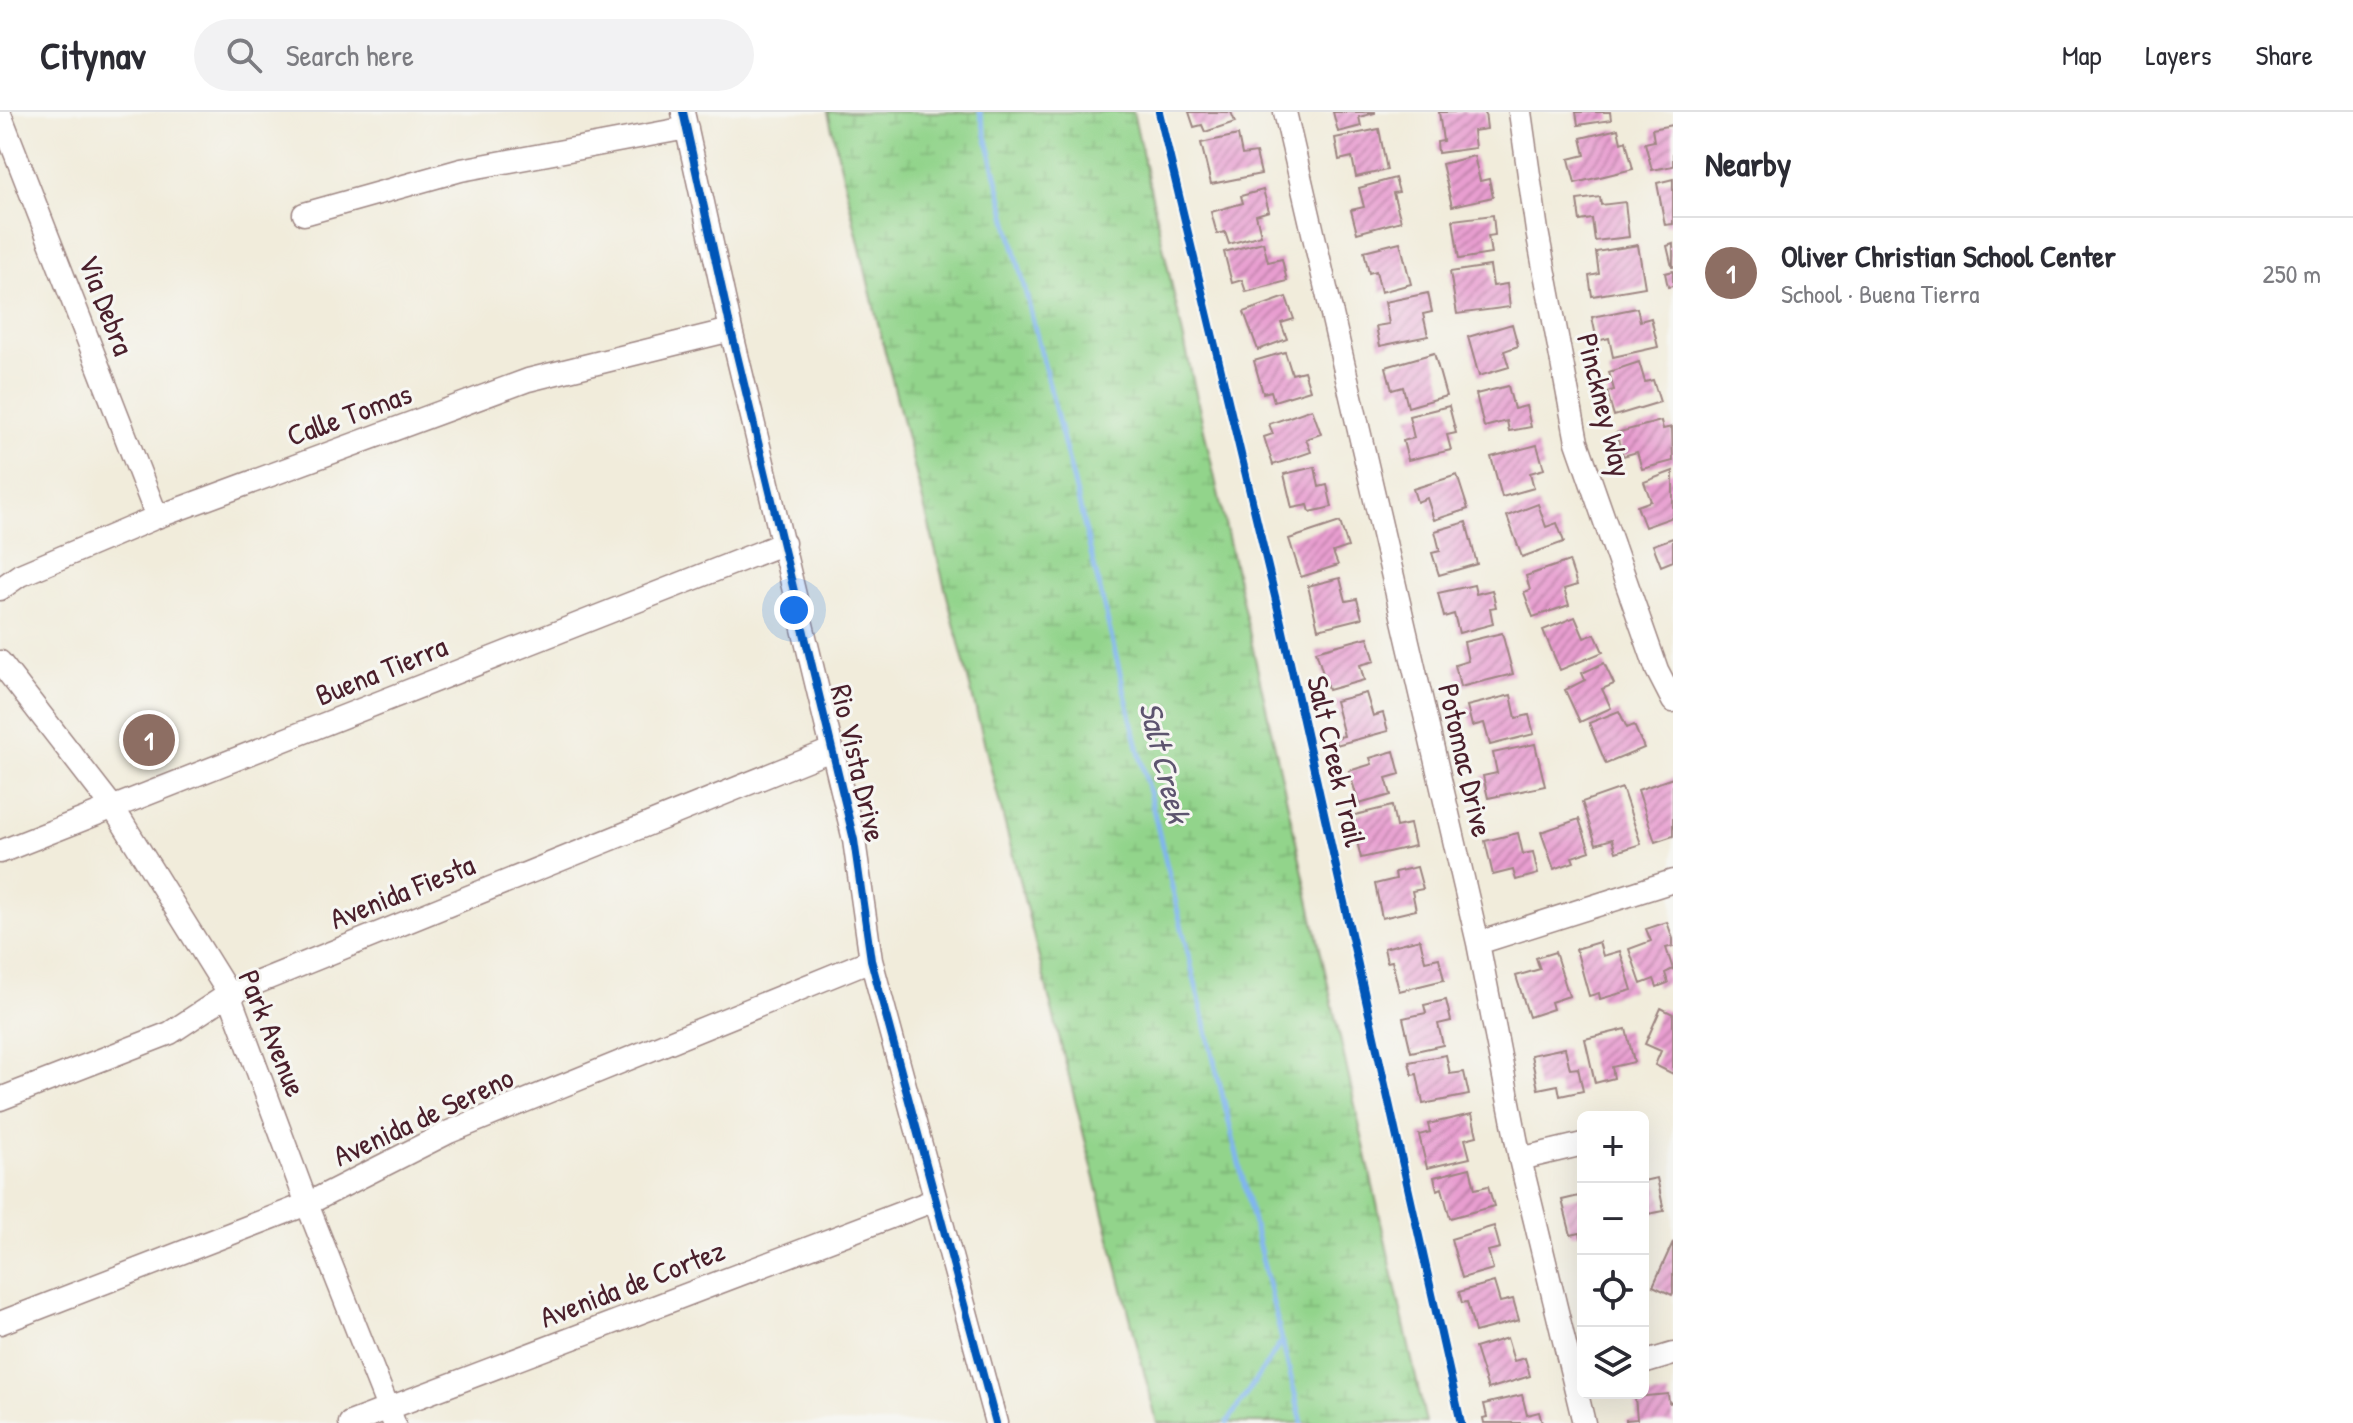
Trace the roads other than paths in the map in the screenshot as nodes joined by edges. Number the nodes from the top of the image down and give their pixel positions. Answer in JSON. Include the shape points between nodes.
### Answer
{"nodes":[{"id":1,"x":1285,"y":112,"type":"edge"},
{"id":2,"x":1520,"y":112,"type":"edge"},
{"id":3,"x":0,"y":114,"type":"edge"},
{"id":4,"x":685,"y":120,"type":"edge"},
{"id":5,"x":304,"y":214,"type":"dead end"},
{"id":6,"x":731,"y":330,"type":"junction"},
{"id":7,"x":157,"y":517,"type":"junction"},
{"id":8,"x":784,"y":543,"type":"junction"},
{"id":9,"x":0,"y":589,"type":"edge"},
{"id":10,"x":0,"y":662,"type":"edge"},
{"id":11,"x":1673,"y":701,"type":"edge"},
{"id":12,"x":831,"y":750,"type":"junction"},
{"id":13,"x":114,"y":809,"type":"junction"},
{"id":14,"x":0,"y":852,"type":"edge"},
{"id":15,"x":1673,"y":881,"type":"edge"},
{"id":16,"x":1478,"y":943,"type":"junction"},
{"id":17,"x":871,"y":960,"type":"junction"},
{"id":18,"x":229,"y":994,"type":"junction"},
{"id":19,"x":0,"y":1099,"type":"edge"},
{"id":20,"x":1577,"y":1145,"type":"edge"},
{"id":21,"x":1520,"y":1159,"type":"junction"},
{"id":22,"x":935,"y":1200,"type":"junction"},
{"id":23,"x":307,"y":1204,"type":"junction"},
{"id":24,"x":0,"y":1323,"type":"edge"},
{"id":25,"x":1673,"y":1354,"type":"edge"},
{"id":26,"x":1649,"y":1361,"type":"edge"},
{"id":27,"x":1577,"y":1377,"type":"edge"},
{"id":28,"x":1581,"y":1399,"type":"edge"},
{"id":29,"x":392,"y":1415,"type":"edge"},
{"id":30,"x":350,"y":1423,"type":"edge"},
{"id":31,"x":996,"y":1423,"type":"edge"},
{"id":32,"x":1584,"y":1423,"type":"edge"}],
"edges":[{"from":1,"to":16,"type":"street","name":"Potomac Drive"},
{"from":2,"to":11,"type":"street","name":"Pinckney Way","via":[[1577,442],[1657,670]]},
{"from":3,"to":7,"type":"street","name":"Via Debra"},
{"from":4,"to":5,"type":"street","via":[[461,170]]},
{"from":4,"to":6,"type":"street","name":"Rio Vista Drive"},
{"from":6,"to":7,"type":"street","name":"Calle Tomas","via":[[528,380]]},
{"from":6,"to":8,"type":"street","name":"Rio Vista Drive"},
{"from":7,"to":9,"type":"street","name":"Calle Tomas","via":[[20,575]]},
{"from":8,"to":12,"type":"street","name":"Rio Vista Drive"},
{"from":8,"to":13,"type":"street","name":"Buena Tierra"},
{"from":10,"to":13,"type":"street","name":"Park Avenue"},
{"from":12,"to":17,"type":"street","name":"Rio Vista Drive","via":[[854,840]]},
{"from":12,"to":18,"type":"street","name":"Avenida Fiesta"},
{"from":13,"to":14,"type":"street","name":"Buena Tierra"},
{"from":13,"to":18,"type":"street","name":"Park Avenue"},
{"from":15,"to":16,"type":"street"},
{"from":16,"to":21,"type":"street","name":"Potomac Drive"},
{"from":17,"to":22,"type":"street","name":"Rio Vista Drive"},
{"from":17,"to":23,"type":"street","name":"Avenida de Sereno","via":[[449,1132]]},
{"from":18,"to":19,"type":"street","name":"Avenida Fiesta","via":[[170,1033]]},
{"from":18,"to":23,"type":"street","name":"Park Avenue"},
{"from":20,"to":21,"type":"street"},
{"from":21,"to":27,"type":"street","name":"Potomac Drive"},
{"from":22,"to":29,"type":"street","name":"Avenida de Cortez"},
{"from":22,"to":31,"type":"street","name":"Rio Vista Drive"},
{"from":23,"to":24,"type":"street","name":"Avenida de Sereno"},
{"from":23,"to":29,"type":"street","name":"Park Avenue"},
{"from":25,"to":26,"type":"street"},
{"from":28,"to":32,"type":"street","name":"Potomac Drive"},
{"from":29,"to":30,"type":"street","name":"Avenida de Cortez"}]}
